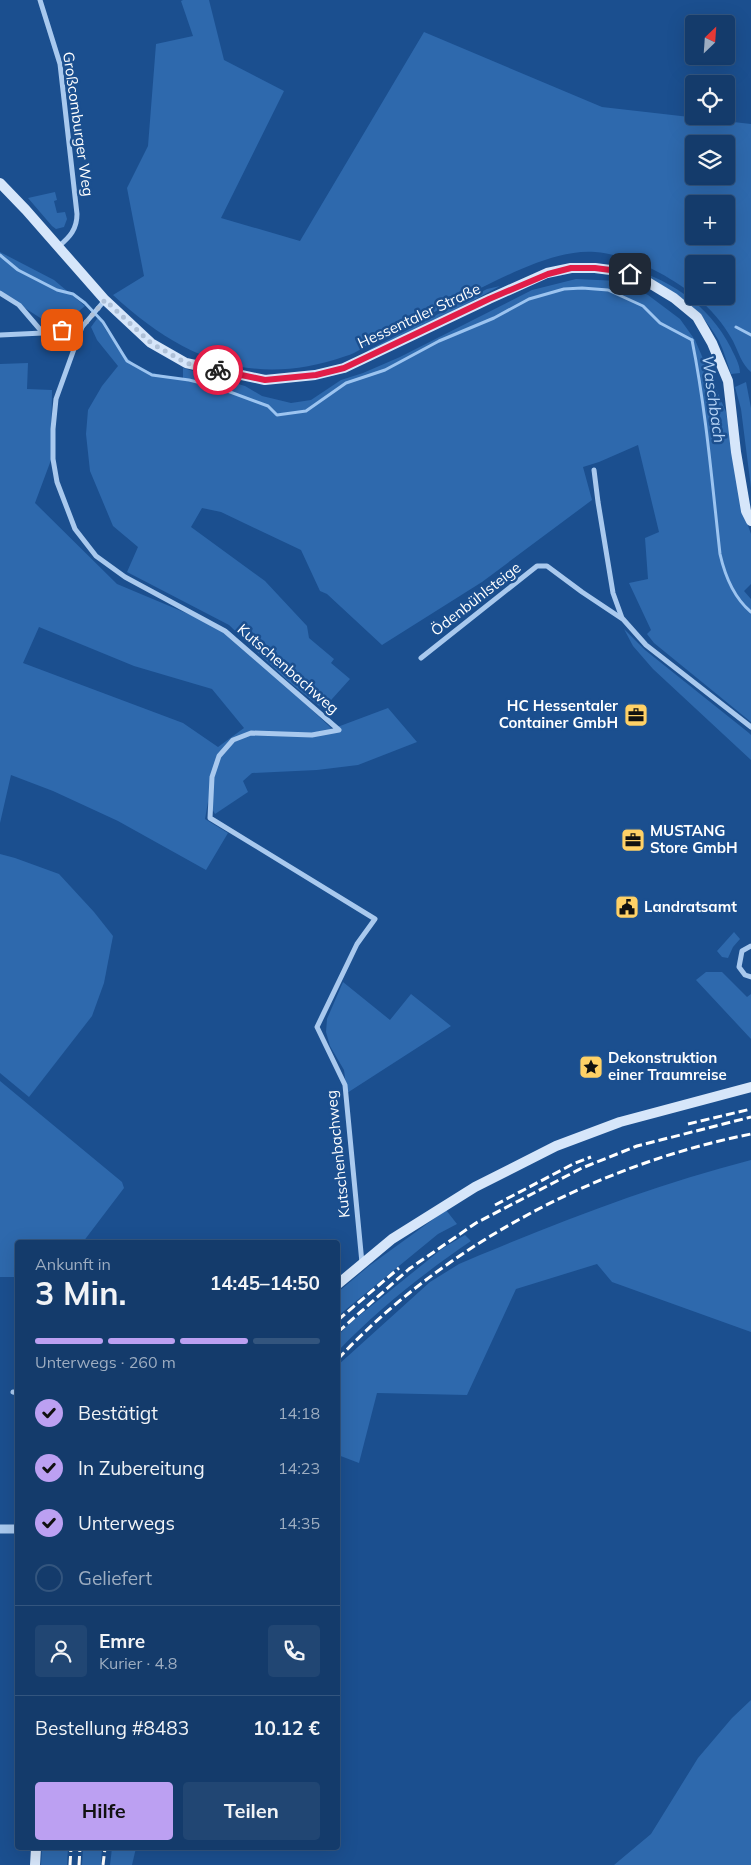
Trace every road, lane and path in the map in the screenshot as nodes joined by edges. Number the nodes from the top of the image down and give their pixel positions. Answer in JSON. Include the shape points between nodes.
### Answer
{"nodes":[{"id":1,"x":40,"y":0,"type":"edge"},
{"id":2,"x":0,"y":183,"type":"edge"},
{"id":3,"x":59,"y":246,"type":"junction"},
{"id":4,"x":0,"y":292,"type":"edge"},
{"id":5,"x":105,"y":300,"type":"junction"},
{"id":6,"x":82,"y":327,"type":"junction"},
{"id":7,"x":43,"y":332,"type":"junction"},
{"id":8,"x":0,"y":336,"type":"edge"},
{"id":9,"x":594,"y":470,"type":"dead end"},
{"id":10,"x":751,"y":521,"type":"edge"},
{"id":11,"x":622,"y":618,"type":"junction"},
{"id":12,"x":421,"y":658,"type":"dead end"},
{"id":13,"x":751,"y":727,"type":"edge"},
{"id":14,"x":751,"y":946,"type":"edge"},
{"id":15,"x":751,"y":977,"type":"edge"},
{"id":16,"x":751,"y":1087,"type":"edge"},
{"id":17,"x":362,"y":1264,"type":"junction"},
{"id":18,"x":340,"y":1282,"type":"edge"},
{"id":19,"x":15,"y":1528,"type":"edge"},
{"id":20,"x":0,"y":1529,"type":"edge"},
{"id":21,"x":36,"y":1850,"type":"edge"},
{"id":22,"x":35,"y":1865,"type":"edge"}],
"edges":[{"from":1,"to":3,"type":"street","name":"Großcomburger Weg","via":[[60,64],[77,214],[74,231]]},
{"from":2,"to":3,"type":"main road","name":"Hessentaler Straße"},
{"from":3,"to":5,"type":"main road","name":"Hessentaler Straße"},
{"from":4,"to":7,"type":"street","via":[[19,305]]},
{"from":5,"to":6,"type":"street","name":"Kutschenbachweg"},
{"from":5,"to":10,"type":"main road","name":"Hessentaler Straße","via":[[151,343],[186,363],[265,380],[316,375],[344,368],[548,274],[571,268],[595,268],[642,278],[674,298],[696,317],[712,343],[728,381],[736,452],[746,511]]},
{"from":6,"to":7,"type":"street"},
{"from":6,"to":17,"type":"street","name":"Kutschenbachweg","via":[[56,399],[53,429],[57,482],[75,529],[96,556],[125,577],[225,631],[339,730],[312,735],[251,733],[233,740],[219,756],[212,777],[210,818],[376,919],[357,944],[317,1027],[345,1085]]},
{"from":7,"to":8,"type":"street"},
{"from":9,"to":11,"type":"street","name":"Ödenbühlsteige","via":[[613,592]]},
{"from":11,"to":12,"type":"street","name":"Ödenbühlsteige","via":[[546,566],[538,566]]},
{"from":11,"to":13,"type":"street","name":"Ödenbühlsteige","via":[[646,645]]},
{"from":14,"to":15,"type":"street","via":[[742,952],[739,968]]},
{"from":16,"to":17,"type":"main road","via":[[629,1119],[556,1146],[474,1187],[392,1239]]},
{"from":17,"to":18,"type":"main road"},
{"from":19,"to":20,"type":"street"},
{"from":21,"to":22,"type":"main road"}]}
